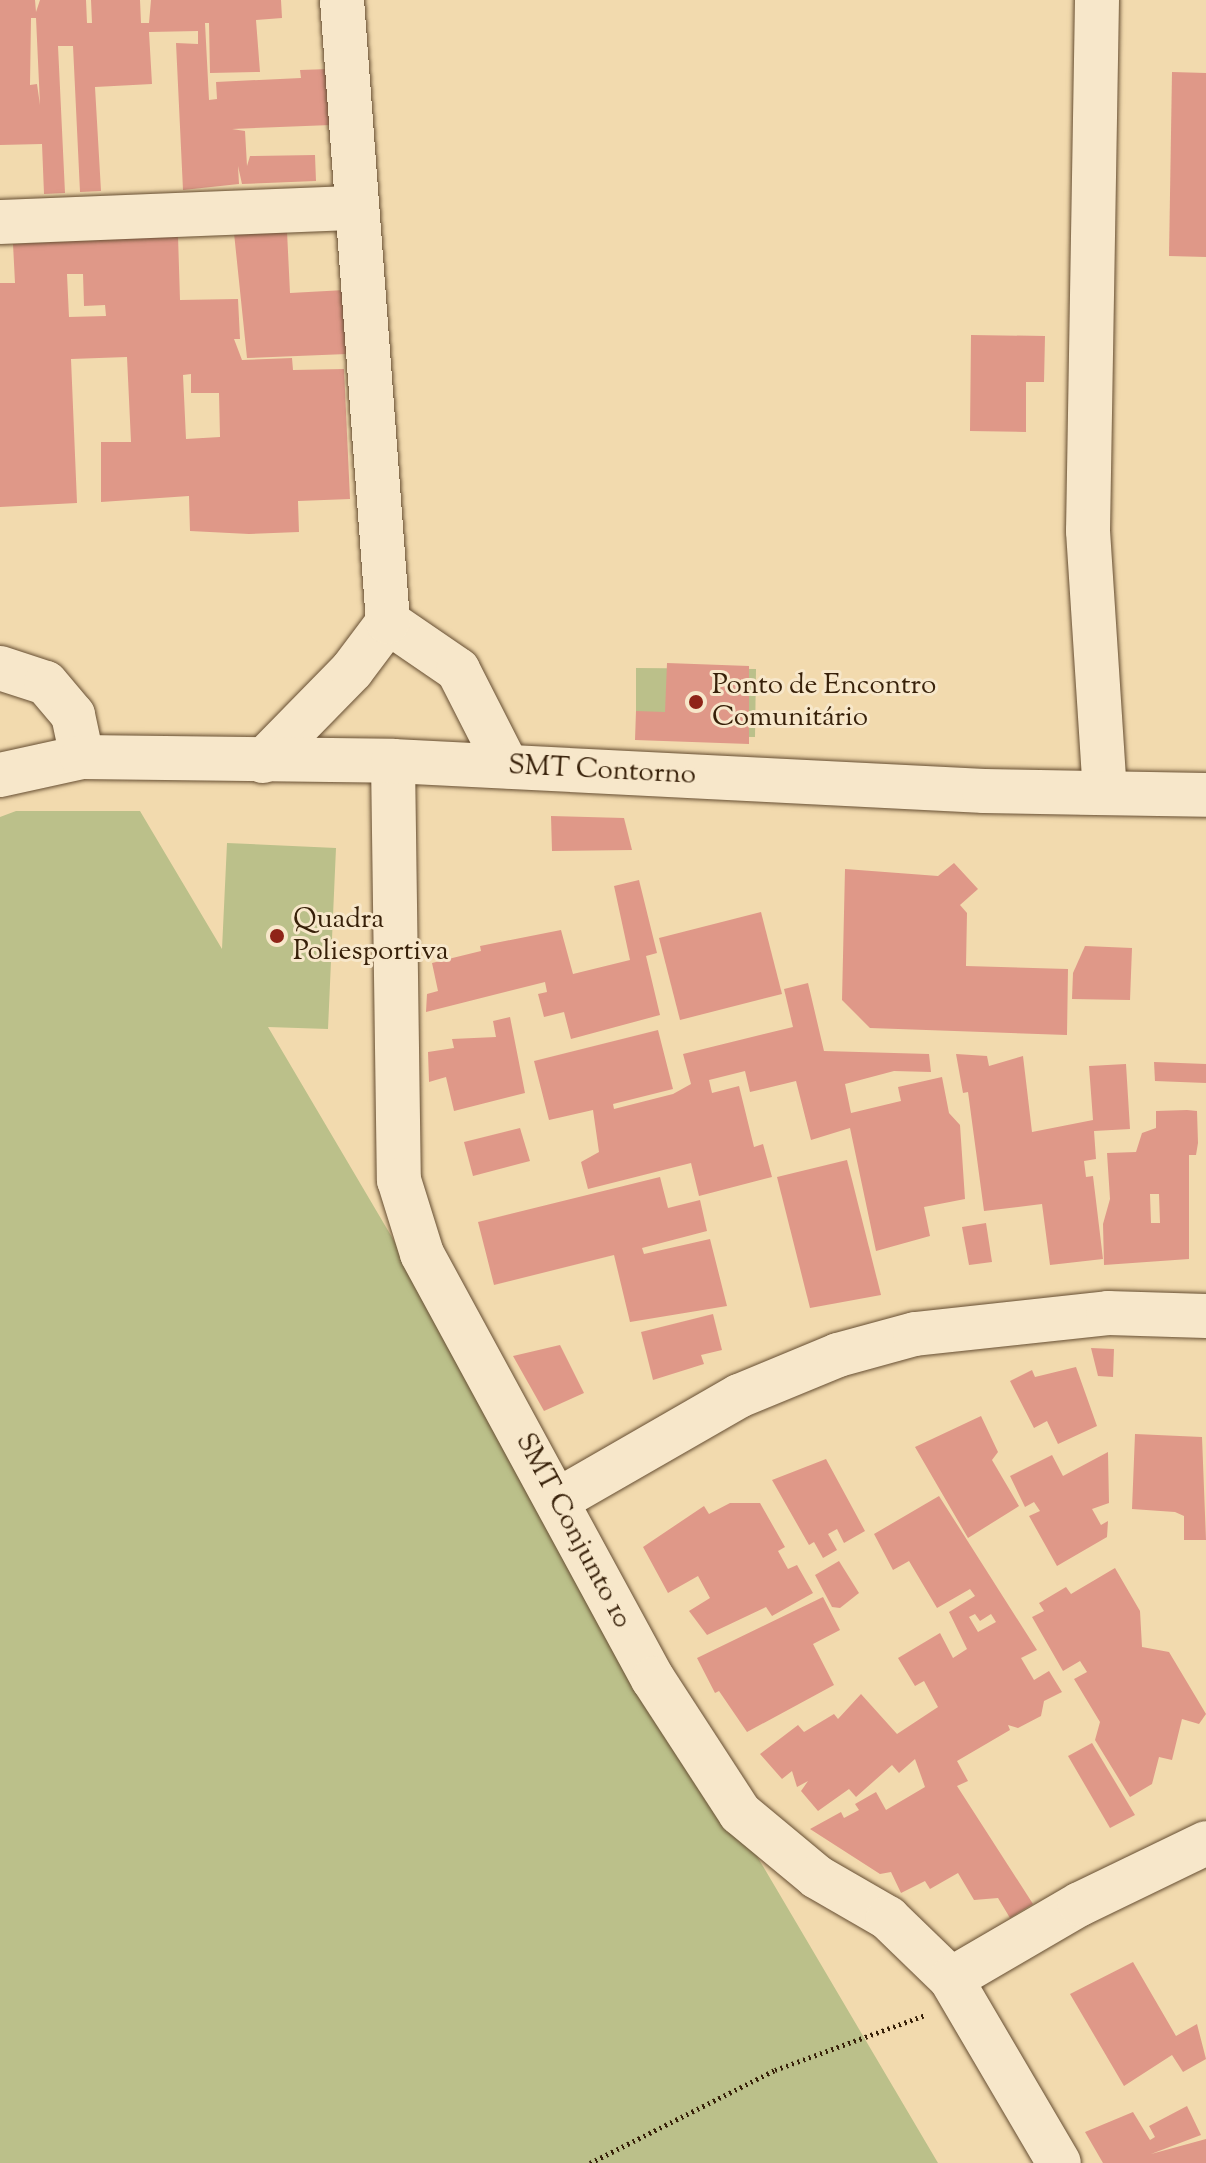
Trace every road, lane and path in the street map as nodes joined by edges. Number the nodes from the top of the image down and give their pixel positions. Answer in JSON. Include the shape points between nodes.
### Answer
{"nodes":[{"id":1,"x":342,"y":0,"type":"edge"},
{"id":2,"x":1097,"y":0,"type":"edge"},
{"id":3,"x":354,"y":208,"type":"junction"},
{"id":4,"x":0,"y":222,"type":"edge"},
{"id":5,"x":388,"y":622,"type":"junction"},
{"id":6,"x":0,"y":668,"type":"edge"},
{"id":7,"x":82,"y":757,"type":"junction"},
{"id":8,"x":263,"y":761,"type":"junction"},
{"id":9,"x":393,"y":761,"type":"junction"},
{"id":10,"x":507,"y":766,"type":"junction"},
{"id":11,"x":0,"y":775,"type":"edge"},
{"id":12,"x":1105,"y":792,"type":"junction"},
{"id":13,"x":1206,"y":795,"type":"edge"},
{"id":14,"x":1206,"y":1316,"type":"edge"},
{"id":15,"x":558,"y":1500,"type":"junction"},
{"id":16,"x":1206,"y":1843,"type":"edge"},
{"id":17,"x":957,"y":1990,"type":"junction"},
{"id":18,"x":590,"y":2163,"type":"edge"},
{"id":19,"x":1059,"y":2163,"type":"edge"}],
"edges":[{"from":1,"to":3,"type":"street"},
{"from":2,"to":12,"type":"street","via":[[1088,531]]},
{"from":3,"to":4,"type":"street"},
{"from":3,"to":5,"type":"street"},
{"from":5,"to":8,"type":"street","via":[[344,680]]},
{"from":5,"to":10,"type":"street","via":[[458,670]]},
{"from":6,"to":7,"type":"street","via":[[46,683],[73,715]]},
{"from":7,"to":8,"type":"street","name":"SMT Contorno"},
{"from":7,"to":11,"type":"street","name":"SMT Contorno"},
{"from":8,"to":9,"type":"street","name":"SMT Contorno"},
{"from":9,"to":10,"type":"street","name":"SMT Contorno"},
{"from":9,"to":15,"type":"street","name":"SMT Conjunto 10","via":[[393,1042],[399,1180],[408,1222]]},
{"from":10,"to":12,"type":"street","name":"SMT Contorno"},
{"from":12,"to":13,"type":"street","name":"SMT Contorno"},
{"from":14,"to":15,"type":"street","via":[[1108,1313],[915,1334],[838,1355],[739,1396]]},
{"from":15,"to":17,"type":"street","name":"SMT Conjunto 10","via":[[653,1679],[740,1813],[817,1877],[888,1918]]},
{"from":16,"to":17,"type":"street","via":[[1080,1904]]},
{"from":17,"to":18,"type":"path","via":[[775,2070]]},
{"from":17,"to":19,"type":"street","name":"SMT Conjunto 10"}]}
